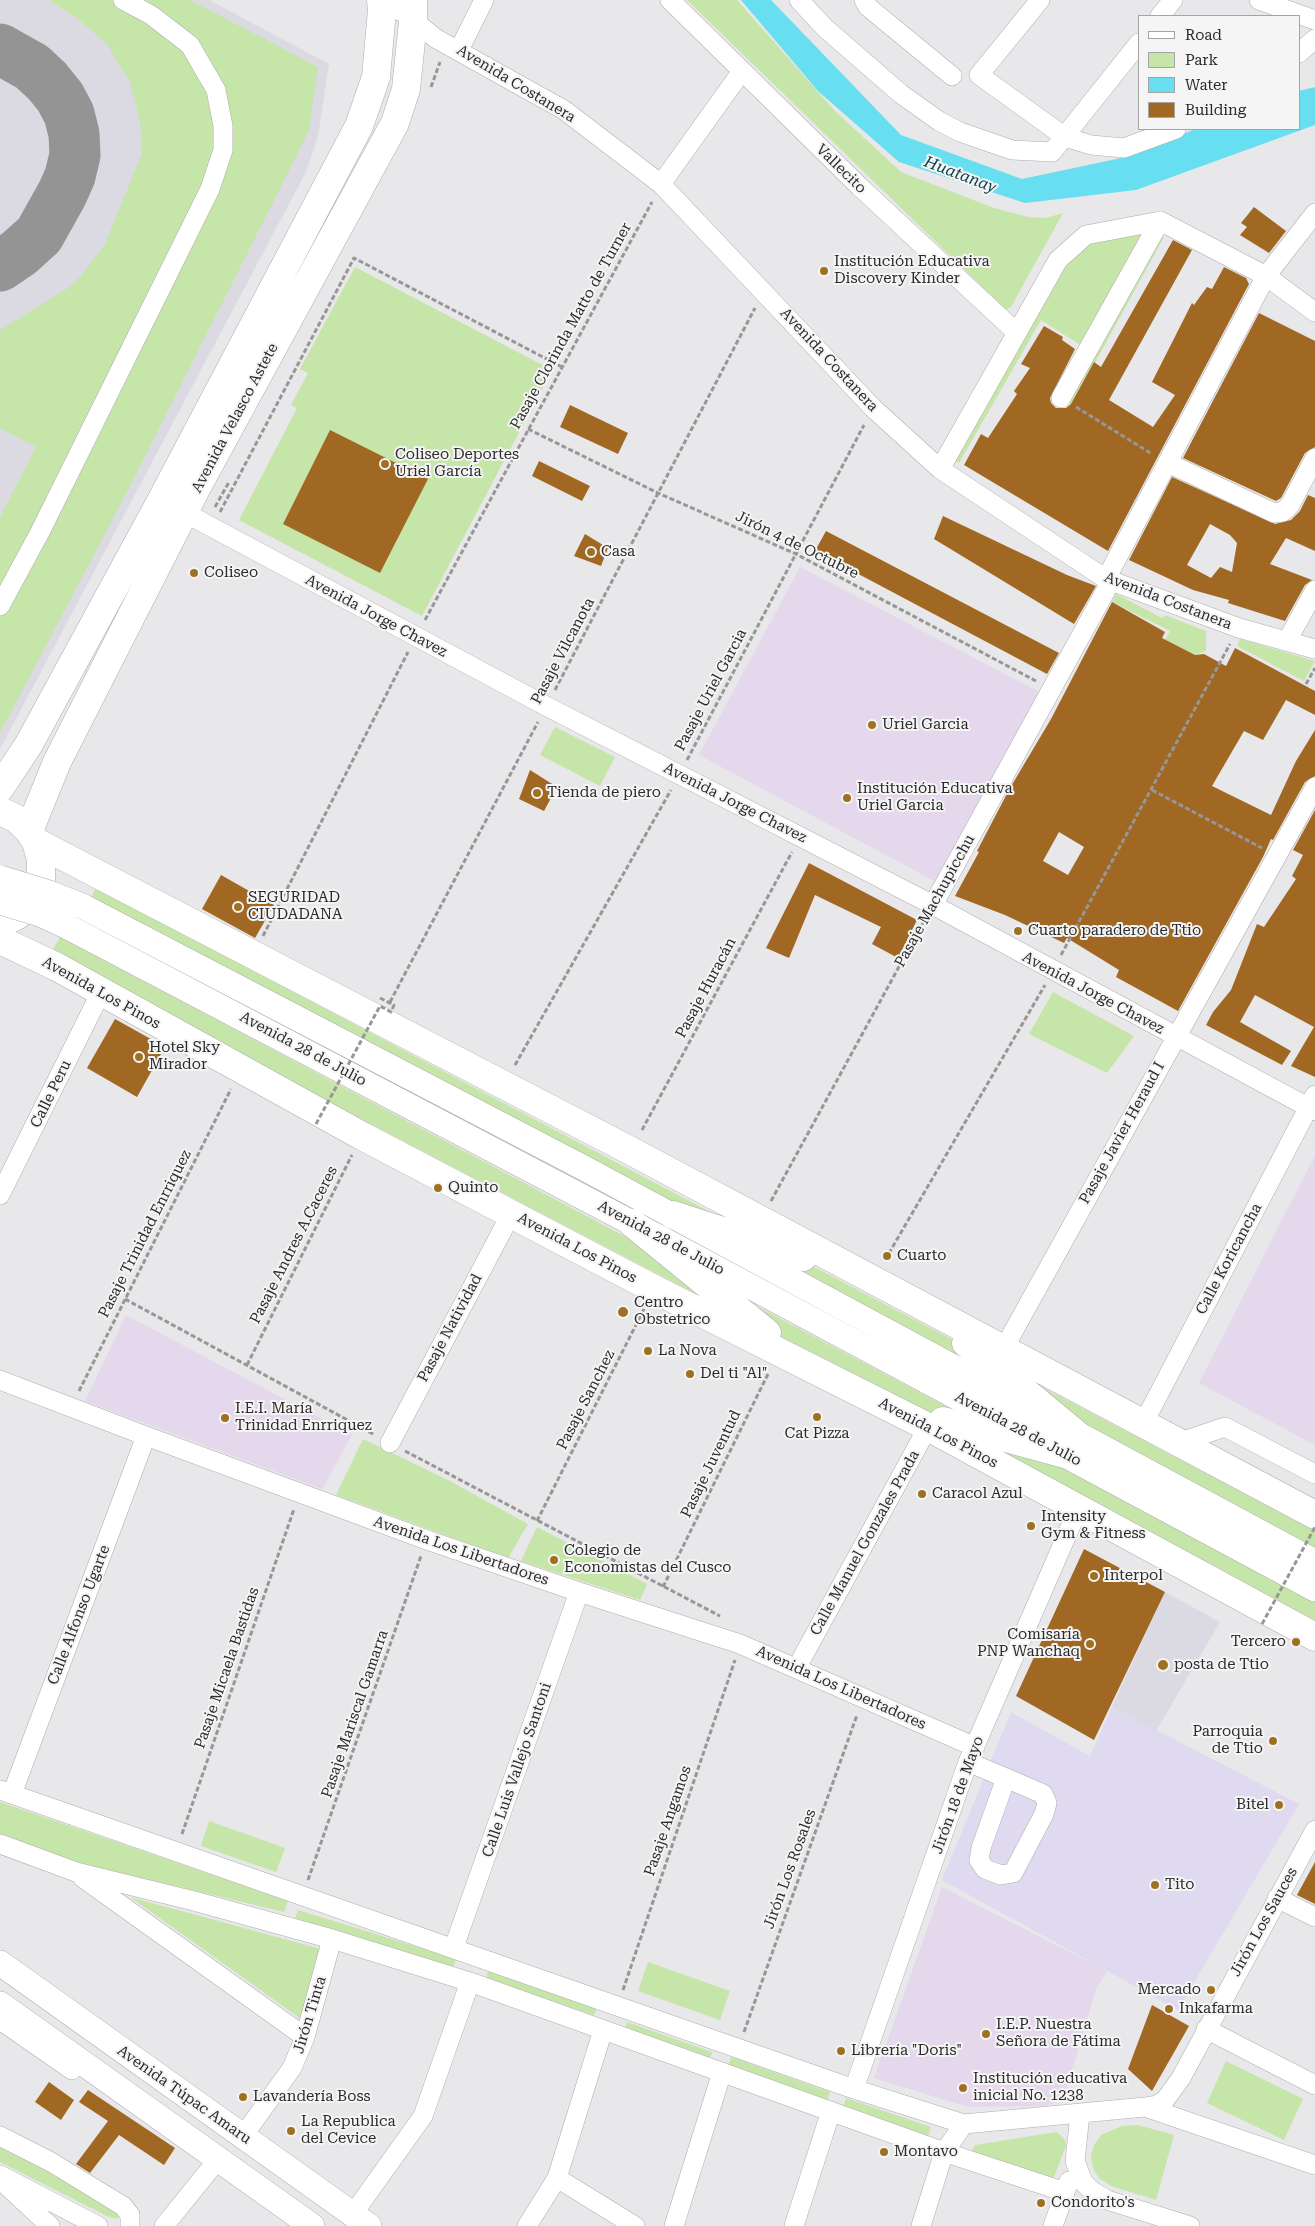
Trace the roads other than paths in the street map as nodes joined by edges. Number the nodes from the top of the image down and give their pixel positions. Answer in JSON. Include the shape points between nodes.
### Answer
{"nodes":[{"id":1,"x":123,"y":0,"type":"edge"},
{"id":2,"x":484,"y":0,"type":"edge"},
{"id":3,"x":670,"y":0,"type":"edge"},
{"id":4,"x":799,"y":0,"type":"edge"},
{"id":5,"x":864,"y":0,"type":"edge"},
{"id":6,"x":1040,"y":0,"type":"edge"},
{"id":7,"x":1173,"y":0,"type":"edge"},
{"id":8,"x":1259,"y":0,"type":"edge"},
{"id":9,"x":382,"y":5,"type":"edge"},
{"id":10,"x":413,"y":11,"type":"edge"},
{"id":11,"x":1161,"y":15,"type":"edge"},
{"id":12,"x":1315,"y":20,"type":"edge"},
{"id":13,"x":1315,"y":39,"type":"edge"},
{"id":14,"x":1138,"y":44,"type":"edge"},
{"id":15,"x":459,"y":50,"type":"junction"},
{"id":16,"x":1300,"y":52,"type":"edge"},
{"id":17,"x":742,"y":71,"type":"junction"},
{"id":18,"x":952,"y":76,"type":"dead end"},
{"id":19,"x":1173,"y":130,"type":"edge"},
{"id":20,"x":1065,"y":137,"type":"junction"},
{"id":21,"x":661,"y":184,"type":"junction"},
{"id":22,"x":1315,"y":213,"type":"edge"},
{"id":23,"x":1160,"y":221,"type":"junction"},
{"id":24,"x":1266,"y":276,"type":"junction"},
{"id":25,"x":1315,"y":312,"type":"edge"},
{"id":26,"x":1017,"y":333,"type":"junction"},
{"id":27,"x":1061,"y":398,"type":"road end"},
{"id":28,"x":1315,"y":458,"type":"edge"},
{"id":29,"x":1168,"y":463,"type":"junction"},
{"id":30,"x":940,"y":469,"type":"junction"},
{"id":31,"x":173,"y":507,"type":"junction"},
{"id":32,"x":1108,"y":580,"type":"junction"},
{"id":33,"x":1315,"y":590,"type":"edge"},
{"id":34,"x":0,"y":606,"type":"edge"},
{"id":35,"x":1287,"y":641,"type":"junction"},
{"id":36,"x":1315,"y":649,"type":"edge"},
{"id":37,"x":1315,"y":787,"type":"edge"},
{"id":38,"x":0,"y":788,"type":"edge"},
{"id":39,"x":0,"y":811,"type":"edge"},
{"id":40,"x":33,"y":837,"type":"junction"},
{"id":41,"x":0,"y":878,"type":"edge"},
{"id":42,"x":0,"y":902,"type":"edge"},
{"id":43,"x":932,"y":905,"type":"junction"},
{"id":44,"x":0,"y":924,"type":"edge"},
{"id":45,"x":0,"y":940,"type":"edge"},
{"id":46,"x":101,"y":992,"type":"junction"},
{"id":47,"x":1175,"y":1036,"type":"junction"},
{"id":48,"x":1313,"y":1104,"type":"edge"},
{"id":49,"x":0,"y":1195,"type":"edge"},
{"id":50,"x":511,"y":1214,"type":"junction"},
{"id":51,"x":673,"y":1215,"type":"junction"},
{"id":52,"x":632,"y":1223,"type":"junction"},
{"id":53,"x":855,"y":1271,"type":"junction"},
{"id":54,"x":916,"y":1303,"type":"junction"},
{"id":55,"x":1003,"y":1350,"type":"junction"},
{"id":56,"x":806,"y":1365,"type":"junction"},
{"id":57,"x":0,"y":1380,"type":"edge"},
{"id":58,"x":850,"y":1387,"type":"junction"},
{"id":59,"x":1143,"y":1424,"type":"junction"},
{"id":60,"x":928,"y":1427,"type":"junction"},
{"id":61,"x":146,"y":1436,"type":"junction"},
{"id":62,"x":390,"y":1443,"type":"road end"},
{"id":63,"x":1070,"y":1443,"type":"junction"},
{"id":64,"x":1178,"y":1443,"type":"junction"},
{"id":65,"x":1315,"y":1474,"type":"edge"},
{"id":66,"x":1079,"y":1508,"type":"junction"},
{"id":67,"x":1315,"y":1515,"type":"edge"},
{"id":68,"x":1315,"y":1562,"type":"edge"},
{"id":69,"x":1315,"y":1589,"type":"edge"},
{"id":70,"x":579,"y":1592,"type":"junction"},
{"id":71,"x":1315,"y":1637,"type":"edge"},
{"id":72,"x":802,"y":1658,"type":"dead end"},
{"id":73,"x":972,"y":1755,"type":"junction"},
{"id":74,"x":1006,"y":1778,"type":"junction"},
{"id":75,"x":6,"y":1792,"type":"edge"},
{"id":76,"x":1315,"y":1830,"type":"edge"},
{"id":77,"x":0,"y":1844,"type":"edge"},
{"id":78,"x":76,"y":1872,"type":"junction"},
{"id":79,"x":1277,"y":1898,"type":"junction"},
{"id":80,"x":1315,"y":1917,"type":"edge"},
{"id":81,"x":332,"y":1939,"type":"junction"},
{"id":82,"x":454,"y":1948,"type":"junction"},
{"id":83,"x":0,"y":1964,"type":"edge"},
{"id":84,"x":470,"y":1982,"type":"junction"},
{"id":85,"x":0,"y":2004,"type":"edge"},
{"id":86,"x":0,"y":2020,"type":"edge"},
{"id":87,"x":1206,"y":2029,"type":"junction"},
{"id":88,"x":603,"y":2030,"type":"junction"},
{"id":89,"x":305,"y":2037,"type":"junction"},
{"id":90,"x":722,"y":2072,"type":"junction"},
{"id":91,"x":1315,"y":2086,"type":"edge"},
{"id":92,"x":854,"y":2089,"type":"junction"},
{"id":93,"x":1144,"y":2107,"type":"junction"},
{"id":94,"x":831,"y":2111,"type":"junction"},
{"id":95,"x":1080,"y":2114,"type":"junction"},
{"id":96,"x":964,"y":2124,"type":"junction"},
{"id":97,"x":0,"y":2136,"type":"edge"},
{"id":98,"x":243,"y":2136,"type":"junction"},
{"id":99,"x":944,"y":2152,"type":"junction"},
{"id":100,"x":1075,"y":2160,"type":"junction"},
{"id":101,"x":1315,"y":2164,"type":"edge"},
{"id":102,"x":211,"y":2168,"type":"junction"},
{"id":103,"x":0,"y":2175,"type":"edge"},
{"id":104,"x":557,"y":2178,"type":"junction"},
{"id":105,"x":0,"y":2179,"type":"edge"},
{"id":106,"x":1065,"y":2192,"type":"junction"},
{"id":107,"x":361,"y":2220,"type":"edge"},
{"id":108,"x":50,"y":2226,"type":"edge"},
{"id":109,"x":98,"y":2226,"type":"edge"},
{"id":110,"x":130,"y":2226,"type":"edge"},
{"id":111,"x":164,"y":2226,"type":"edge"},
{"id":112,"x":294,"y":2226,"type":"edge"},
{"id":113,"x":312,"y":2226,"type":"edge"},
{"id":114,"x":527,"y":2226,"type":"edge"},
{"id":115,"x":635,"y":2226,"type":"edge"},
{"id":116,"x":674,"y":2226,"type":"edge"},
{"id":117,"x":794,"y":2226,"type":"edge"},
{"id":118,"x":921,"y":2226,"type":"edge"},
{"id":119,"x":1053,"y":2226,"type":"edge"},
{"id":120,"x":1190,"y":2226,"type":"edge"}],
"edges":[{"from":1,"to":34,"type":"street","via":[[152,15],[190,45],[216,90],[223,126],[222,150],[210,189]]},
{"from":2,"to":15,"type":"street"},
{"from":3,"to":17,"type":"street","name":"Vallecito"},
{"from":4,"to":20,"type":"street","via":[[825,28],[887,82],[939,121],[960,132],[1012,150],[1052,152]]},
{"from":5,"to":18,"type":"street","via":[[868,7]]},
{"from":6,"to":20,"type":"street","via":[[979,75]]},
{"from":7,"to":11,"type":"street"},
{"from":8,"to":12,"type":"street"},
{"from":9,"to":10,"type":"street","name":"Avenida Costanera","via":[[405,13]]},
{"from":9,"to":31,"type":"highway","name":"Avenida Velasco Astete","via":[[376,77],[359,126]]},
{"from":10,"to":15,"type":"street","name":"Avenida Costanera","via":[[435,38]]},
{"from":10,"to":31,"type":"highway","name":"Avenida Velasco Astete","via":[[406,88],[394,123]]},
{"from":13,"to":16,"type":"street"},
{"from":14,"to":20,"type":"street"},
{"from":15,"to":21,"type":"street","name":"Avenida Costanera","via":[[564,110]]},
{"from":17,"to":21,"type":"street"},
{"from":17,"to":26,"type":"street","name":"Vallecito","via":[[860,187]]},
{"from":19,"to":20,"type":"street","via":[[1124,148],[1091,145]]},
{"from":21,"to":30,"type":"street","name":"Avenida Costanera","via":[[873,408]]},
{"from":22,"to":24,"type":"street","name":"Pasaje Machupicchu"},
{"from":23,"to":24,"type":"street"},
{"from":23,"to":26,"type":"street","via":[[1086,235],[1058,260]]},
{"from":23,"to":27,"type":"street"},
{"from":24,"to":25,"type":"street"},
{"from":24,"to":29,"type":"street","name":"Pasaje Machupicchu"},
{"from":26,"to":30,"type":"street"},
{"from":28,"to":29,"type":"street","via":[[1290,506],[1274,514]]},
{"from":29,"to":32,"type":"street","name":"Pasaje Machupicchu"},
{"from":30,"to":32,"type":"street","name":"Avenida Costanera"},
{"from":31,"to":38,"type":"highway","name":"Avenida Velasco Astete"},
{"from":31,"to":40,"type":"highway","name":"Avenida Velasco Astete","via":[[56,762]]},
{"from":31,"to":43,"type":"street","name":"Avenida Jorge Chavez","via":[[546,706]]},
{"from":32,"to":35,"type":"street","name":"Avenida Costanera","via":[[1239,628]]},
{"from":32,"to":43,"type":"street","name":"Pasaje Machupicchu","via":[[1053,690]]},
{"from":33,"to":35,"type":"street"},
{"from":35,"to":36,"type":"street","name":"Avenida Costanera"},
{"from":37,"to":47,"type":"street","name":"Pasaje Javier Heraud I"},
{"from":39,"to":40,"type":"highway","via":[[17,819]]},
{"from":40,"to":44,"type":"highway","via":[[41,859],[41,879],[36,894],[18,915]]},
{"from":40,"to":53,"type":"highway","via":[[254,955],[379,1009],[504,1085]]},
{"from":41,"to":51,"type":"main road","name":"Avenida 28 de Julio","bridge":true,"via":[[82,906]]},
{"from":42,"to":52,"type":"main road","name":"Avenida 28 de Julio","bridge":true,"via":[[40,914],[68,927]]},
{"from":43,"to":47,"type":"street","name":"Avenida Jorge Chavez"},
{"from":45,"to":46,"type":"highway","name":"Avenida Los Pinos"},
{"from":46,"to":49,"type":"street","name":"Calle Peru"},
{"from":46,"to":50,"type":"highway","name":"Avenida Los Pinos"},
{"from":47,"to":48,"type":"street","name":"Avenida Jorge Chavez"},
{"from":47,"to":55,"type":"street","name":"Pasaje Javier Heraud I"},
{"from":48,"to":59,"type":"street","name":"Calle Koricancha"},
{"from":50,"to":56,"type":"highway","name":"Avenida Los Pinos"},
{"from":50,"to":62,"type":"street","name":"Pasaje Natividad"},
{"from":51,"to":53,"type":"highway"},
{"from":51,"to":63,"type":"main road","name":"Avenida 28 de Julio"},
{"from":52,"to":56,"type":"highway"},
{"from":52,"to":63,"type":"main road","name":"Avenida 28 de Julio"},
{"from":53,"to":54,"type":"highway"},
{"from":54,"to":55,"type":"highway"},
{"from":54,"to":63,"type":"highway"},
{"from":55,"to":59,"type":"highway"},
{"from":56,"to":58,"type":"highway","name":"Avenida Los Pinos"},
{"from":57,"to":61,"type":"street","name":"Avenida Los Libertadores"},
{"from":58,"to":60,"type":"highway","name":"Avenida Los Pinos"},
{"from":58,"to":63,"type":"highway","via":[[962,1428]]},
{"from":59,"to":64,"type":"highway"},
{"from":60,"to":66,"type":"highway","name":"Avenida Los Pinos"},
{"from":60,"to":72,"type":"street","name":"Calle Manuel Gonzales Prada"},
{"from":61,"to":70,"type":"street","name":"Avenida Los Libertadores","via":[[427,1540]]},
{"from":61,"to":75,"type":"street","name":"Calle Alfonso Ugarte"},
{"from":63,"to":68,"type":"main road","name":"Avenida 28 de Julio"},
{"from":63,"to":69,"type":"main road","name":"Avenida 28 de Julio"},
{"from":64,"to":65,"type":"street","via":[[1225,1427]]},
{"from":64,"to":67,"type":"highway"},
{"from":66,"to":71,"type":"highway","name":"Avenida Los Pinos"},
{"from":66,"to":73,"type":"street","name":"Jirón 18 de Mayo"},
{"from":70,"to":73,"type":"street","name":"Avenida Los Libertadores","via":[[740,1644],[863,1698]]},
{"from":70,"to":82,"type":"street","name":"Calle Luis Vallejo Santoni"},
{"from":73,"to":74,"type":"street","name":"Avenida Los Libertadores"},
{"from":73,"to":92,"type":"street","name":"Jirón 18 de Mayo"},
{"from":74,"to":74,"type":"street","name":"Avenida Los Libertadores","via":[[1043,1794],[1047,1803],[1013,1873],[1001,1875],[985,1869],[979,1860]]},
{"from":75,"to":82,"type":"street"},
{"from":76,"to":79,"type":"street","name":"Jirón Los Sauces"},
{"from":77,"to":78,"type":"street"},
{"from":78,"to":81,"type":"street"},
{"from":78,"to":89,"type":"street"},
{"from":79,"to":80,"type":"street"},
{"from":79,"to":87,"type":"street","name":"Jirón Los Sauces"},
{"from":81,"to":84,"type":"street"},
{"from":81,"to":89,"type":"street","name":"Jirón Tinta"},
{"from":82,"to":92,"type":"street"},
{"from":83,"to":98,"type":"main road","name":"Avenida Túpac Amaru"},
{"from":84,"to":88,"type":"street"},
{"from":84,"to":107,"type":"street","via":[[423,2116]]},
{"from":85,"to":113,"type":"main road"},
{"from":86,"to":102,"type":"street"},
{"from":87,"to":91,"type":"street"},
{"from":87,"to":93,"type":"street","name":"Jirón Los Sauces","via":[[1172,2091],[1156,2105]]},
{"from":88,"to":90,"type":"street"},
{"from":88,"to":104,"type":"street"},
{"from":89,"to":98,"type":"street","name":"Jirón Tinta","via":[[292,2068]]},
{"from":90,"to":94,"type":"street"},
{"from":90,"to":116,"type":"street"},
{"from":92,"to":96,"type":"street"},
{"from":93,"to":95,"type":"street"},
{"from":93,"to":101,"type":"street"},
{"from":94,"to":99,"type":"street"},
{"from":94,"to":117,"type":"street"},
{"from":95,"to":96,"type":"street"},
{"from":95,"to":100,"type":"street"},
{"from":96,"to":99,"type":"street"},
{"from":97,"to":110,"type":"street","via":[[123,2206],[130,2215]]},
{"from":98,"to":107,"type":"main road","name":"Avenida Túpac Amaru"},
{"from":99,"to":106,"type":"street"},
{"from":99,"to":118,"type":"street"},
{"from":100,"to":106,"type":"street"},
{"from":100,"to":120,"type":"street","via":[[1083,2182],[1107,2200]]},
{"from":102,"to":111,"type":"street"},
{"from":102,"to":112,"type":"street"},
{"from":103,"to":109,"type":"street"},
{"from":104,"to":114,"type":"street"},
{"from":104,"to":115,"type":"street"},
{"from":105,"to":108,"type":"street"},
{"from":106,"to":119,"type":"street"}]}
